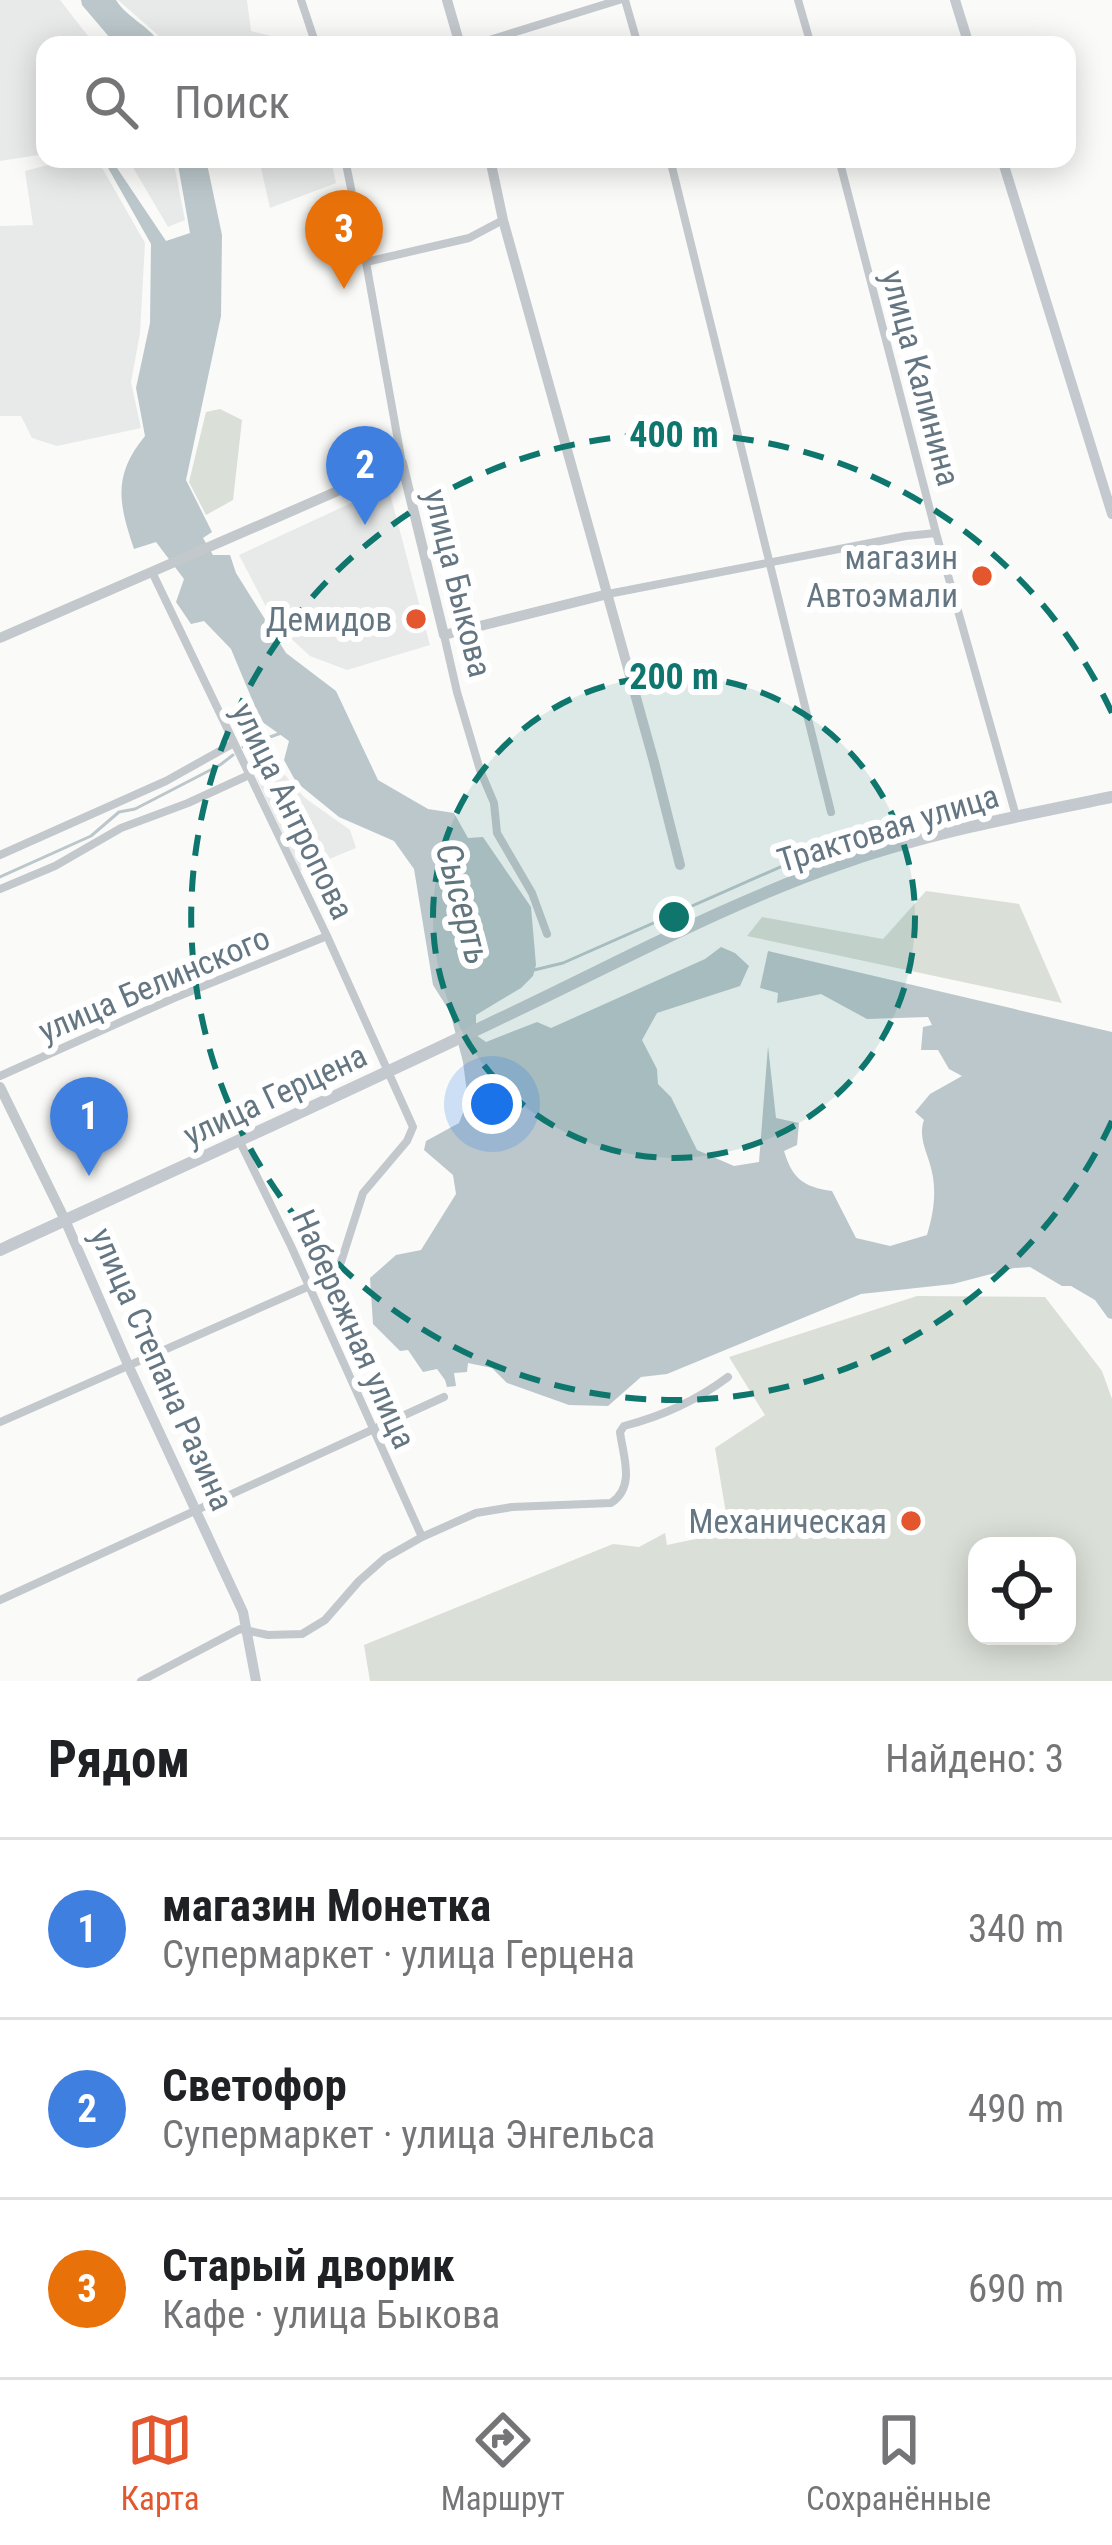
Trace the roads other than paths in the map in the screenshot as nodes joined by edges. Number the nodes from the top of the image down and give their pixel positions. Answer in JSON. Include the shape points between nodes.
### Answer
{"nodes":[{"id":1,"x":302,"y":0,"type":"edge"},
{"id":2,"x":447,"y":0,"type":"edge"},
{"id":3,"x":622,"y":0,"type":"edge"},
{"id":4,"x":798,"y":0,"type":"edge"},
{"id":5,"x":955,"y":0,"type":"edge"},
{"id":6,"x":313,"y":36,"type":"edge"},
{"id":7,"x":457,"y":36,"type":"edge"},
{"id":8,"x":503,"y":36,"type":"edge"},
{"id":9,"x":635,"y":36,"type":"edge"},
{"id":10,"x":808,"y":36,"type":"edge"},
{"id":11,"x":966,"y":36,"type":"edge"},
{"id":12,"x":347,"y":168,"type":"edge"},
{"id":13,"x":492,"y":168,"type":"edge"},
{"id":14,"x":672,"y":168,"type":"edge"},
{"id":15,"x":841,"y":168,"type":"edge"},
{"id":16,"x":1005,"y":168,"type":"edge"},
{"id":17,"x":503,"y":220,"type":"junction"},
{"id":18,"x":366,"y":262,"type":"junction"},
{"id":19,"x":401,"y":463,"type":"junction"},
{"id":20,"x":1112,"y":514,"type":"edge"},
{"id":21,"x":936,"y":533,"type":"junction"},
{"id":22,"x":769,"y":562,"type":"junction"},
{"id":23,"x":152,"y":571,"type":"junction"},
{"id":24,"x":608,"y":594,"type":"junction"},
{"id":25,"x":444,"y":635,"type":"junction"},
{"id":26,"x":0,"y":638,"type":"edge"},
{"id":27,"x":234,"y":743,"type":"junction"},
{"id":28,"x":250,"y":775,"type":"junction"},
{"id":29,"x":1112,"y":797,"type":"edge"},
{"id":30,"x":832,"y":812,"type":"dead end"},
{"id":31,"x":1016,"y":816,"type":"junction"},
{"id":32,"x":0,"y":855,"type":"edge"},
{"id":33,"x":680,"y":866,"type":"dead end"},
{"id":34,"x":0,"y":890,"type":"edge"},
{"id":35,"x":547,"y":934,"type":"dead end"},
{"id":36,"x":327,"y":936,"type":"junction"},
{"id":37,"x":439,"y":1046,"type":"joint"},
{"id":38,"x":388,"y":1072,"type":"junction"},
{"id":39,"x":0,"y":1076,"type":"edge"},
{"id":40,"x":0,"y":1087,"type":"edge"},
{"id":41,"x":240,"y":1142,"type":"junction"},
{"id":42,"x":65,"y":1220,"type":"junction"},
{"id":43,"x":0,"y":1250,"type":"edge"},
{"id":44,"x":309,"y":1287,"type":"junction"},
{"id":45,"x":129,"y":1366,"type":"junction"},
{"id":46,"x":728,"y":1377,"type":"dead end"},
{"id":47,"x":444,"y":1397,"type":"dead end"},
{"id":48,"x":0,"y":1422,"type":"edge"},
{"id":49,"x":373,"y":1430,"type":"junction"},
{"id":50,"x":196,"y":1510,"type":"junction"},
{"id":51,"x":422,"y":1537,"type":"junction"},
{"id":52,"x":0,"y":1600,"type":"edge"},
{"id":53,"x":247,"y":1629,"type":"junction"},
{"id":54,"x":141,"y":1681,"type":"edge"},
{"id":55,"x":256,"y":1681,"type":"edge"}],
"edges":[{"from":1,"to":6,"type":"street"},
{"from":2,"to":7,"type":"street"},
{"from":3,"to":8,"type":"street"},
{"from":3,"to":9,"type":"street"},
{"from":4,"to":10,"type":"street"},
{"from":5,"to":11,"type":"main road"},
{"from":12,"to":18,"type":"street","name":"улица Быкова"},
{"from":13,"to":17,"type":"street"},
{"from":14,"to":22,"type":"street"},
{"from":15,"to":21,"type":"street","name":"улица Калинина"},
{"from":16,"to":20,"type":"main road"},
{"from":17,"to":18,"type":"street","via":[[469,238]]},
{"from":17,"to":24,"type":"street"},
{"from":18,"to":19,"type":"street","name":"улица Быкова"},
{"from":19,"to":23,"type":"street"},
{"from":19,"to":25,"type":"street","name":"улица Быкова"},
{"from":21,"to":22,"type":"street"},
{"from":21,"to":31,"type":"street","name":"улица Калинина"},
{"from":22,"to":24,"type":"street"},
{"from":22,"to":30,"type":"street"},
{"from":23,"to":26,"type":"street"},
{"from":23,"to":27,"type":"street","name":"улица Антропова"},
{"from":24,"to":25,"type":"street"},
{"from":24,"to":33,"type":"street"},
{"from":25,"to":35,"type":"street","name":"улица Быкова","via":[[497,833]]},
{"from":27,"to":28,"type":"street","name":"улица Антропова"},
{"from":27,"to":32,"type":"street"},
{"from":28,"to":34,"type":"street"},
{"from":28,"to":36,"type":"street","name":"улица Антропова"},
{"from":29,"to":31,"type":"main road","name":"Трактовая улица"},
{"from":31,"to":37,"type":"main road","name":"Трактовая улица","via":[[844,862]]},
{"from":36,"to":38,"type":"street","name":"улица Антропова"},
{"from":36,"to":39,"type":"street","name":"улица Белинского"},
{"from":37,"to":38,"type":"main road","name":"улица Герцена"},
{"from":38,"to":41,"type":"main road","name":"улица Герцена"},
{"from":38,"to":44,"type":"street","name":"улица Антропова","via":[[413,1127],[363,1193],[341,1262]]},
{"from":40,"to":42,"type":"street","name":"улица Степана Разина"},
{"from":41,"to":42,"type":"main road","name":"улица Герцена"},
{"from":41,"to":44,"type":"street","name":"Набережная улица"},
{"from":42,"to":43,"type":"main road","name":"улица Герцена"},
{"from":42,"to":45,"type":"main road","name":"улица Степана Разина"},
{"from":44,"to":45,"type":"street"},
{"from":44,"to":49,"type":"street","name":"Набережная улица"},
{"from":45,"to":48,"type":"street"},
{"from":45,"to":50,"type":"main road","name":"улица Степана Разина"},
{"from":46,"to":51,"type":"street","via":[[699,1398],[624,1426],[627,1468],[621,1497],[611,1504],[476,1513]]},
{"from":47,"to":49,"type":"street"},
{"from":49,"to":50,"type":"street"},
{"from":49,"to":51,"type":"street","name":"Набережная улица"},
{"from":50,"to":52,"type":"street"},
{"from":50,"to":53,"type":"main road","name":"улица Степана Разина"},
{"from":51,"to":53,"type":"street","via":[[385,1558],[302,1634]]},
{"from":53,"to":54,"type":"street"},
{"from":53,"to":55,"type":"main road","name":"улица Степана Разина"}]}
